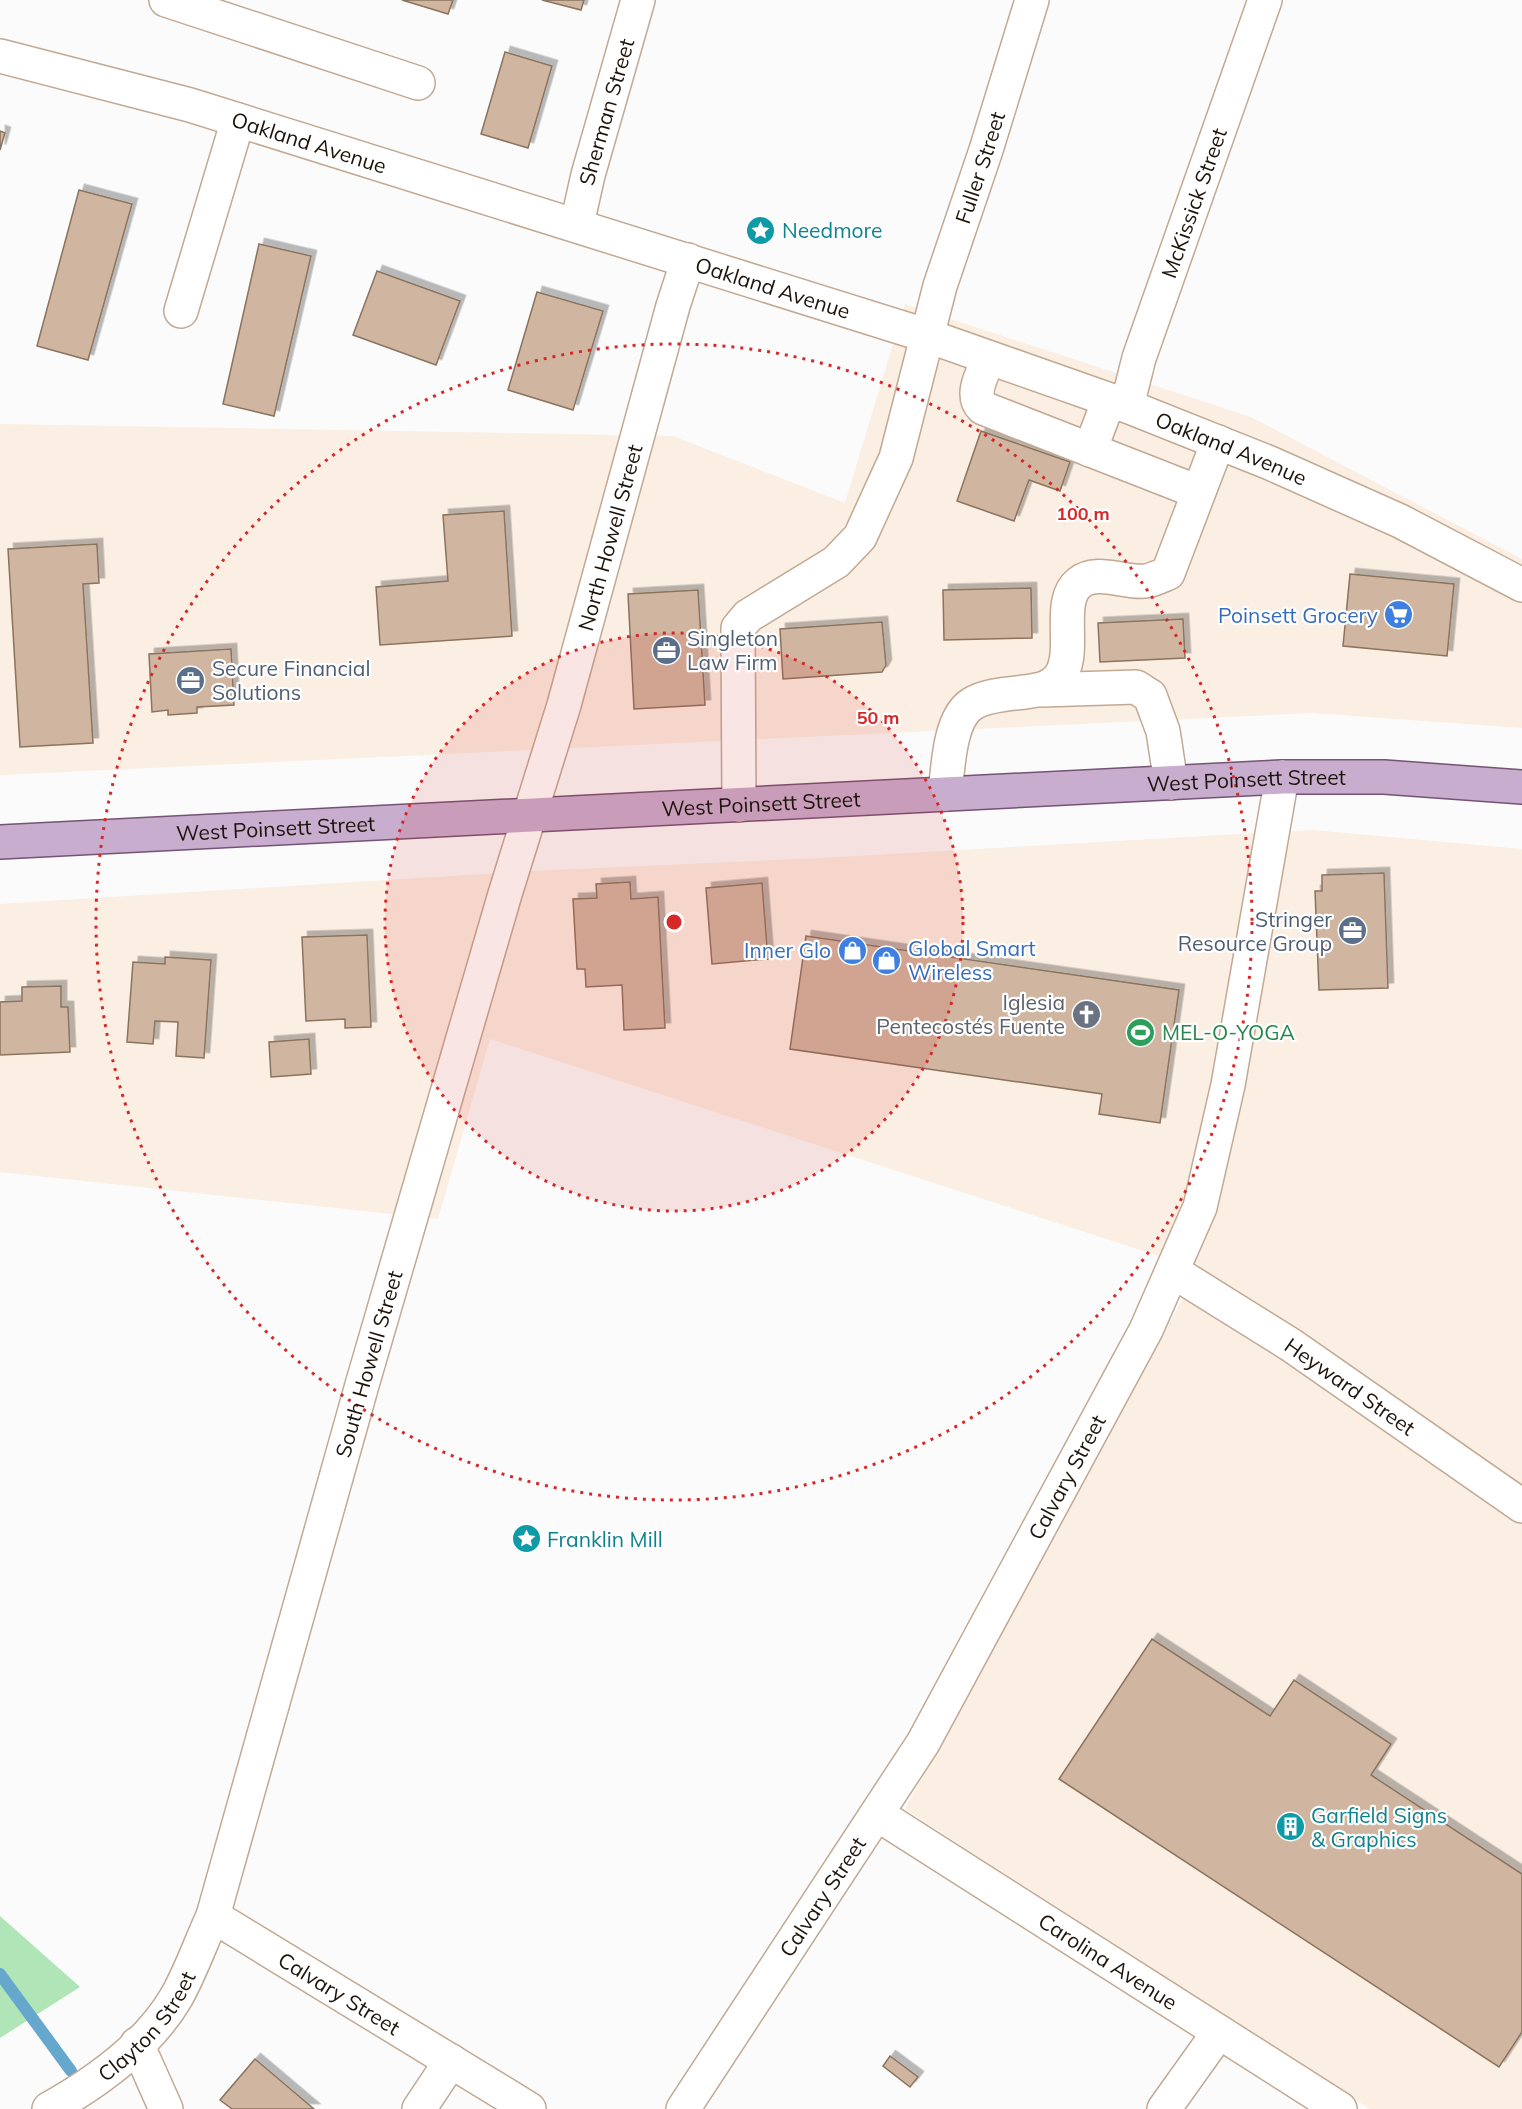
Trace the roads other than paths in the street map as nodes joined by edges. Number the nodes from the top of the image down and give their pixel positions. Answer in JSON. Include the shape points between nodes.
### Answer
{"nodes":[{"id":1,"x":166,"y":0,"type":"edge"},
{"id":2,"x":638,"y":0,"type":"edge"},
{"id":3,"x":1032,"y":0,"type":"edge"},
{"id":4,"x":1265,"y":0,"type":"edge"},
{"id":5,"x":0,"y":56,"type":"edge"},
{"id":6,"x":418,"y":83,"type":"dead end"},
{"id":7,"x":238,"y":120,"type":"junction"},
{"id":8,"x":577,"y":224,"type":"junction"},
{"id":9,"x":688,"y":260,"type":"junction"},
{"id":10,"x":181,"y":311,"type":"dead end"},
{"id":11,"x":928,"y":336,"type":"junction"},
{"id":12,"x":988,"y":358,"type":"junction"},
{"id":13,"x":1118,"y":403,"type":"junction"},
{"id":14,"x":1218,"y":442,"type":"junction"},
{"id":15,"x":1090,"y":450,"type":"junction"},
{"id":16,"x":1198,"y":492,"type":"junction"},
{"id":17,"x":1522,"y":585,"type":"edge"},
{"id":18,"x":1042,"y":690,"type":"junction"},
{"id":19,"x":1282,"y":777,"type":"junction"},
{"id":20,"x":1171,"y":783,"type":"junction"},
{"id":21,"x":1522,"y":787,"type":"edge"},
{"id":22,"x":945,"y":794,"type":"junction"},
{"id":23,"x":739,"y":804,"type":"junction"},
{"id":24,"x":530,"y":815,"type":"junction"},
{"id":25,"x":0,"y":842,"type":"edge"},
{"id":26,"x":1174,"y":1272,"type":"junction"},
{"id":27,"x":1522,"y":1506,"type":"edge"},
{"id":28,"x":877,"y":1814,"type":"junction"},
{"id":29,"x":213,"y":1916,"type":"junction"},
{"id":30,"x":1219,"y":2032,"type":"junction"},
{"id":31,"x":137,"y":2044,"type":"junction"},
{"id":32,"x":451,"y":2061,"type":"junction"},
{"id":33,"x":49,"y":2109,"type":"edge"},
{"id":34,"x":166,"y":2109,"type":"edge"},
{"id":35,"x":419,"y":2109,"type":"edge"},
{"id":36,"x":529,"y":2109,"type":"edge"},
{"id":37,"x":683,"y":2109,"type":"edge"},
{"id":38,"x":1164,"y":2109,"type":"edge"},
{"id":39,"x":1340,"y":2109,"type":"edge"}],
"edges":[{"from":1,"to":6,"type":"street"},
{"from":2,"to":8,"type":"street","name":"Sherman Street"},
{"from":3,"to":11,"type":"street","name":"Fuller Street","via":[[940,286]]},
{"from":4,"to":13,"type":"street","name":"McKissick Street","via":[[1138,358]]},
{"from":5,"to":7,"type":"street","name":"Oakland Avenue"},
{"from":7,"to":8,"type":"street","name":"Oakland Avenue"},
{"from":7,"to":10,"type":"street"},
{"from":8,"to":9,"type":"street","name":"Oakland Avenue"},
{"from":9,"to":11,"type":"street","name":"Oakland Avenue"},
{"from":9,"to":24,"type":"street","name":"North Howell Street"},
{"from":11,"to":12,"type":"street","name":"Oakland Avenue"},
{"from":11,"to":23,"type":"street","name":"Fuller Street","via":[[896,458],[860,537],[836,562],[748,616],[738,628]]},
{"from":12,"to":13,"type":"street","name":"Oakland Avenue"},
{"from":12,"to":15,"type":"street","via":[[975,394],[983,408]]},
{"from":13,"to":14,"type":"street","name":"Oakland Avenue"},
{"from":13,"to":15,"type":"street","name":"McKissick Street"},
{"from":14,"to":16,"type":"street"},
{"from":14,"to":17,"type":"street","name":"Oakland Avenue","via":[[1400,521]]},
{"from":15,"to":16,"type":"street"},
{"from":16,"to":18,"type":"street","via":[[1168,573],[1146,581],[1097,577],[1080,582],[1070,594],[1066,660],[1059,678]]},
{"from":18,"to":20,"type":"street","via":[[1136,687],[1150,696],[1163,731]]},
{"from":18,"to":22,"type":"street","via":[[992,697],[972,704],[961,715],[951,744]]},
{"from":19,"to":20,"type":"main road","name":"West Poinsett Street"},
{"from":19,"to":21,"type":"main road","name":"West Poinsett Street","via":[[1384,777]]},
{"from":19,"to":26,"type":"street","name":"Calvary Street","via":[[1228,1085],[1200,1207]]},
{"from":20,"to":22,"type":"main road","name":"West Poinsett Street"},
{"from":22,"to":23,"type":"main road","name":"West Poinsett Street"},
{"from":23,"to":24,"type":"main road","name":"West Poinsett Street"},
{"from":24,"to":25,"type":"main road","name":"West Poinsett Street"},
{"from":24,"to":29,"type":"street","name":"South Howell Street","via":[[362,1385]]},
{"from":26,"to":27,"type":"street","name":"Heyward Street","via":[[1291,1345]]},
{"from":26,"to":28,"type":"street","name":"Calvary Street","via":[[923,1743]]},
{"from":28,"to":30,"type":"street","name":"Carolina Avenue"},
{"from":28,"to":37,"type":"street","name":"Calvary Street"},
{"from":29,"to":31,"type":"street","name":"Clayton Street","via":[[177,1996],[156,2026]]},
{"from":29,"to":32,"type":"street","name":"Calvary Street"},
{"from":30,"to":38,"type":"street"},
{"from":30,"to":39,"type":"street","name":"Carolina Avenue"},
{"from":31,"to":33,"type":"street","name":"Clayton Street","via":[[82,2091]]},
{"from":31,"to":34,"type":"street"},
{"from":32,"to":35,"type":"street"},
{"from":32,"to":36,"type":"street","name":"Calvary Street"}]}
